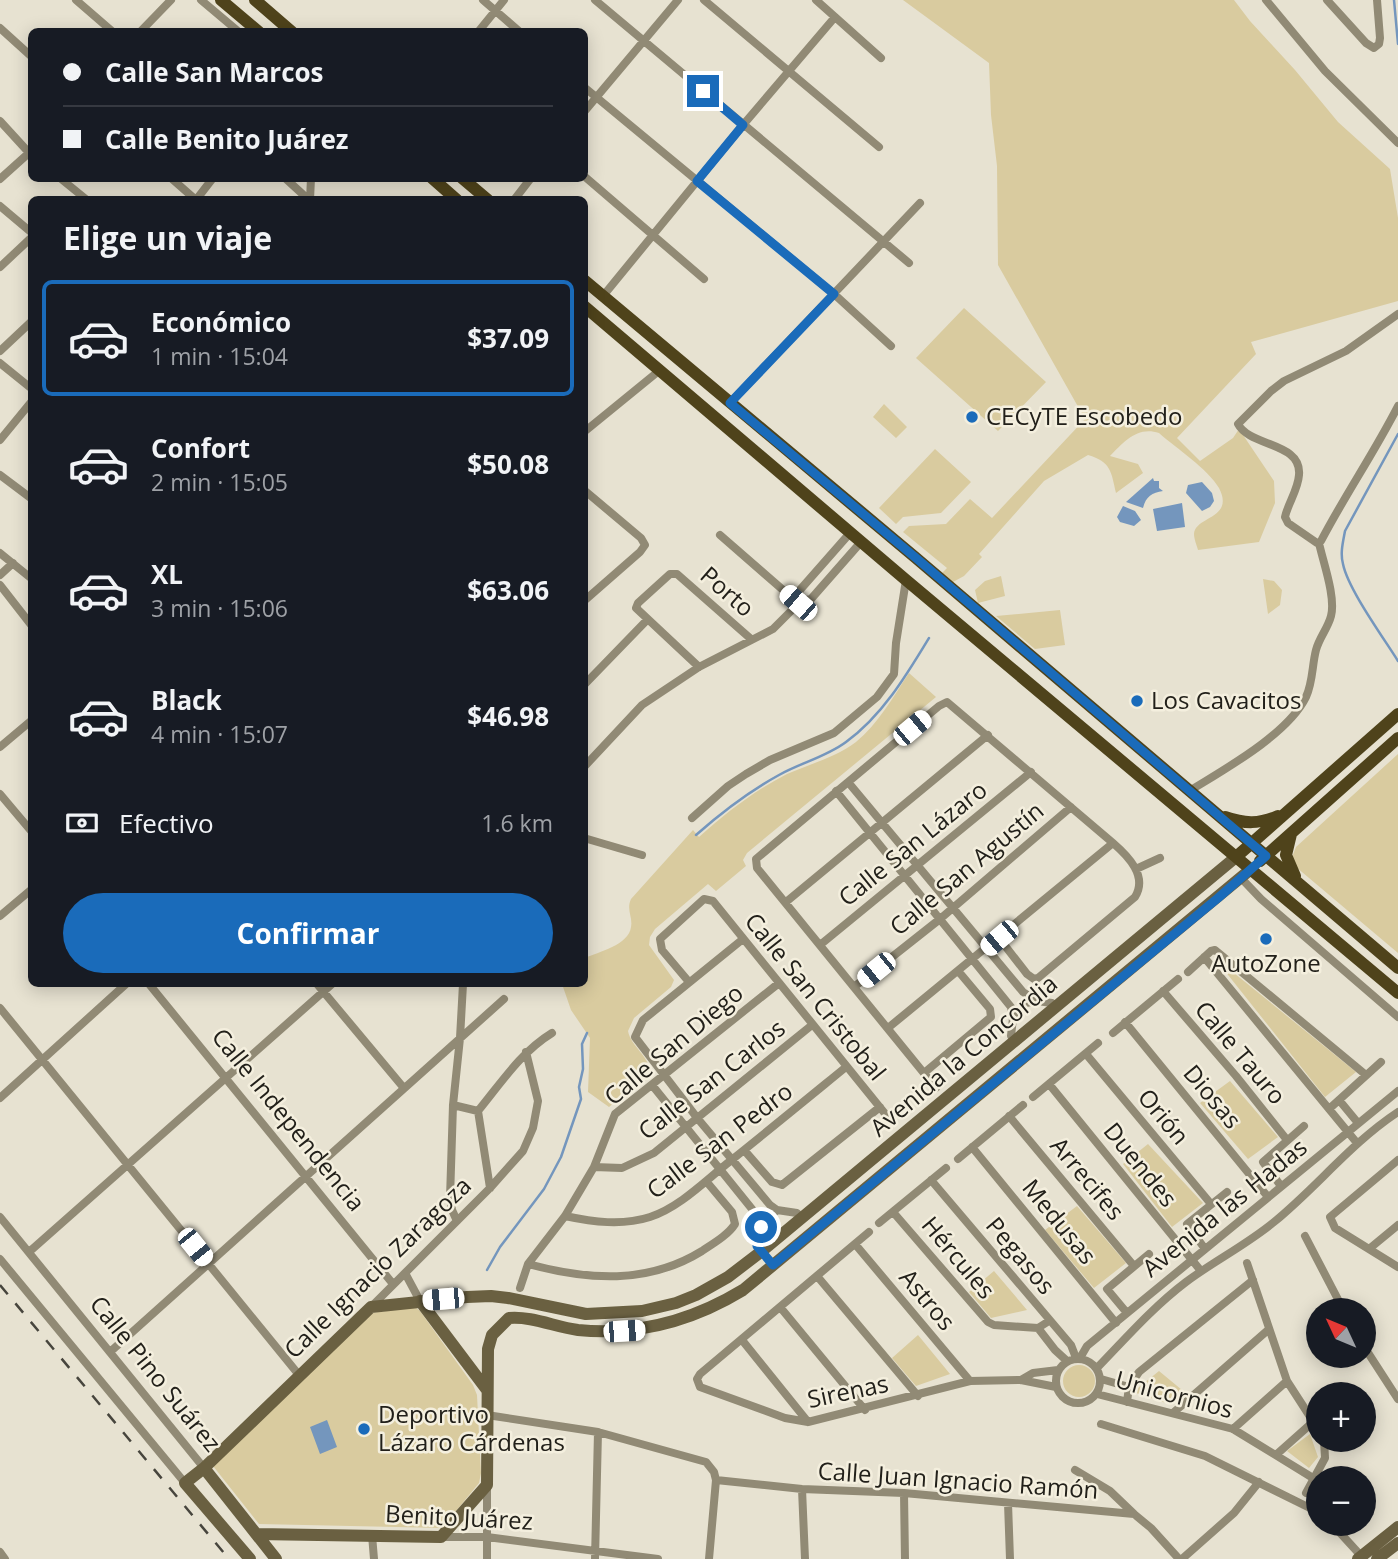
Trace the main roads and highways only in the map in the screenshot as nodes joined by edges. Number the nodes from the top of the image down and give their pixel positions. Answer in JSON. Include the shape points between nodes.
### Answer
{"nodes":[{"id":1,"x":221,"y":0,"type":"edge"},
{"id":2,"x":255,"y":0,"type":"edge"},
{"id":3,"x":254,"y":28,"type":"edge"},
{"id":4,"x":287,"y":28,"type":"edge"},
{"id":5,"x":437,"y":182,"type":"edge"},
{"id":6,"x":467,"y":182,"type":"edge"},
{"id":7,"x":452,"y":196,"type":"edge"},
{"id":8,"x":483,"y":196,"type":"edge"},
{"id":9,"x":588,"y":283,"type":"edge"},
{"id":10,"x":588,"y":309,"type":"edge"},
{"id":11,"x":1398,"y":714,"type":"edge"},
{"id":12,"x":1398,"y":738,"type":"edge"},
{"id":13,"x":1288,"y":812,"type":"junction"},
{"id":14,"x":1220,"y":816,"type":"junction"},
{"id":15,"x":1291,"y":833,"type":"junction"},
{"id":16,"x":1251,"y":844,"type":"junction"},
{"id":17,"x":1266,"y":856,"type":"junction"},
{"id":18,"x":1236,"y":857,"type":"junction"},
{"id":19,"x":1246,"y":874,"type":"junction"},
{"id":20,"x":1301,"y":885,"type":"junction"},
{"id":21,"x":1157,"y":924,"type":"junction"},
{"id":22,"x":1169,"y":938,"type":"junction"},
{"id":23,"x":1398,"y":968,"type":"edge"},
{"id":24,"x":1398,"y":993,"type":"edge"},
{"id":25,"x":1057,"y":1007,"type":"junction"},
{"id":26,"x":1069,"y":1021,"type":"junction"},
{"id":27,"x":1016,"y":1042,"type":"junction"},
{"id":28,"x":1027,"y":1055,"type":"junction"},
{"id":29,"x":802,"y":1218,"type":"junction"},
{"id":30,"x":813,"y":1231,"type":"junction"},
{"id":31,"x":762,"y":1251,"type":"junction"},
{"id":32,"x":773,"y":1265,"type":"junction"},
{"id":33,"x":508,"y":1298,"type":"junction"},
{"id":34,"x":419,"y":1301,"type":"junction"},
{"id":35,"x":371,"y":1307,"type":"joint"},
{"id":36,"x":509,"y":1318,"type":"junction"},
{"id":37,"x":487,"y":1390,"type":"junction"},
{"id":38,"x":204,"y":1468,"type":"junction"},
{"id":39,"x":185,"y":1483,"type":"joint"},
{"id":40,"x":1398,"y":1527,"type":"edge"},
{"id":41,"x":257,"y":1534,"type":"junction"},
{"id":42,"x":1398,"y":1543,"type":"edge"},
{"id":43,"x":1361,"y":1558,"type":"edge"},
{"id":44,"x":250,"y":1559,"type":"edge"},
{"id":45,"x":276,"y":1559,"type":"edge"},
{"id":46,"x":1377,"y":1559,"type":"edge"}],
"edges":[{"from":1,"to":3,"type":"main road"},
{"from":2,"to":4,"type":"main road"},
{"from":5,"to":7,"type":"main road"},
{"from":6,"to":8,"type":"main road"},
{"from":9,"to":14,"type":"main road"},
{"from":10,"to":18,"type":"main road"},
{"from":11,"to":13,"type":"main road","name":"Avenida la Concordia"},
{"from":12,"to":15,"type":"main road","name":"Avenida la Concordia"},
{"from":13,"to":14,"type":"main road","via":[[1251,823]]},
{"from":13,"to":16,"type":"main road","name":"Avenida la Concordia"},
{"from":14,"to":16,"type":"main road"},
{"from":15,"to":17,"type":"main road","name":"Avenida la Concordia"},
{"from":15,"to":20,"type":"main road","via":[[1287,860]]},
{"from":16,"to":17,"type":"main road"},
{"from":16,"to":18,"type":"main road","name":"Avenida la Concordia"},
{"from":17,"to":19,"type":"main road","name":"Avenida la Concordia"},
{"from":17,"to":20,"type":"main road"},
{"from":18,"to":19,"type":"main road"},
{"from":18,"to":21,"type":"main road","name":"Avenida la Concordia"},
{"from":19,"to":22,"type":"main road","name":"Avenida la Concordia"},
{"from":19,"to":24,"type":"main road"},
{"from":20,"to":23,"type":"main road"},
{"from":21,"to":22,"type":"main road"},
{"from":21,"to":25,"type":"main road","name":"Avenida la Concordia"},
{"from":22,"to":26,"type":"main road","name":"Avenida la Concordia"},
{"from":25,"to":26,"type":"main road"},
{"from":25,"to":27,"type":"main road","name":"Avenida la Concordia"},
{"from":26,"to":28,"type":"main road","name":"Avenida la Concordia"},
{"from":27,"to":28,"type":"main road"},
{"from":27,"to":29,"type":"main road","name":"Avenida la Concordia"},
{"from":28,"to":30,"type":"main road","name":"Avenida la Concordia"},
{"from":29,"to":30,"type":"main road"},
{"from":29,"to":31,"type":"main road","name":"Avenida la Concordia"},
{"from":30,"to":32,"type":"main road","name":"Avenida la Concordia"},
{"from":31,"to":32,"type":"main road"},
{"from":31,"to":33,"type":"main road","name":"Avenida la Concordia","via":[[696,1295],[642,1311],[586,1314]]},
{"from":32,"to":36,"type":"main road","name":"Avenida la Concordia","via":[[719,1304],[650,1328],[608,1332]]},
{"from":33,"to":34,"type":"main road","name":"Avenida la Concordia"},
{"from":33,"to":36,"type":"main road"},
{"from":34,"to":35,"type":"main road","name":"Avenida la Concordia"},
{"from":34,"to":37,"type":"main road"},
{"from":35,"to":38,"type":"main road","name":"Calle Ignacio Zaragoza"},
{"from":36,"to":37,"type":"main road","via":[[489,1342]]},
{"from":37,"to":41,"type":"main road","name":"Benito Juárez","via":[[487,1485],[441,1536]]},
{"from":38,"to":39,"type":"main road","name":"Calle Ignacio Zaragoza"},
{"from":38,"to":41,"type":"main road","name":"Calle Pino Suárez"},
{"from":39,"to":44,"type":"main road","name":"Calle Pino Suárez"},
{"from":40,"to":43,"type":"main road"},
{"from":41,"to":45,"type":"main road","name":"Calle Pino Suárez"},
{"from":42,"to":46,"type":"main road"}]}
